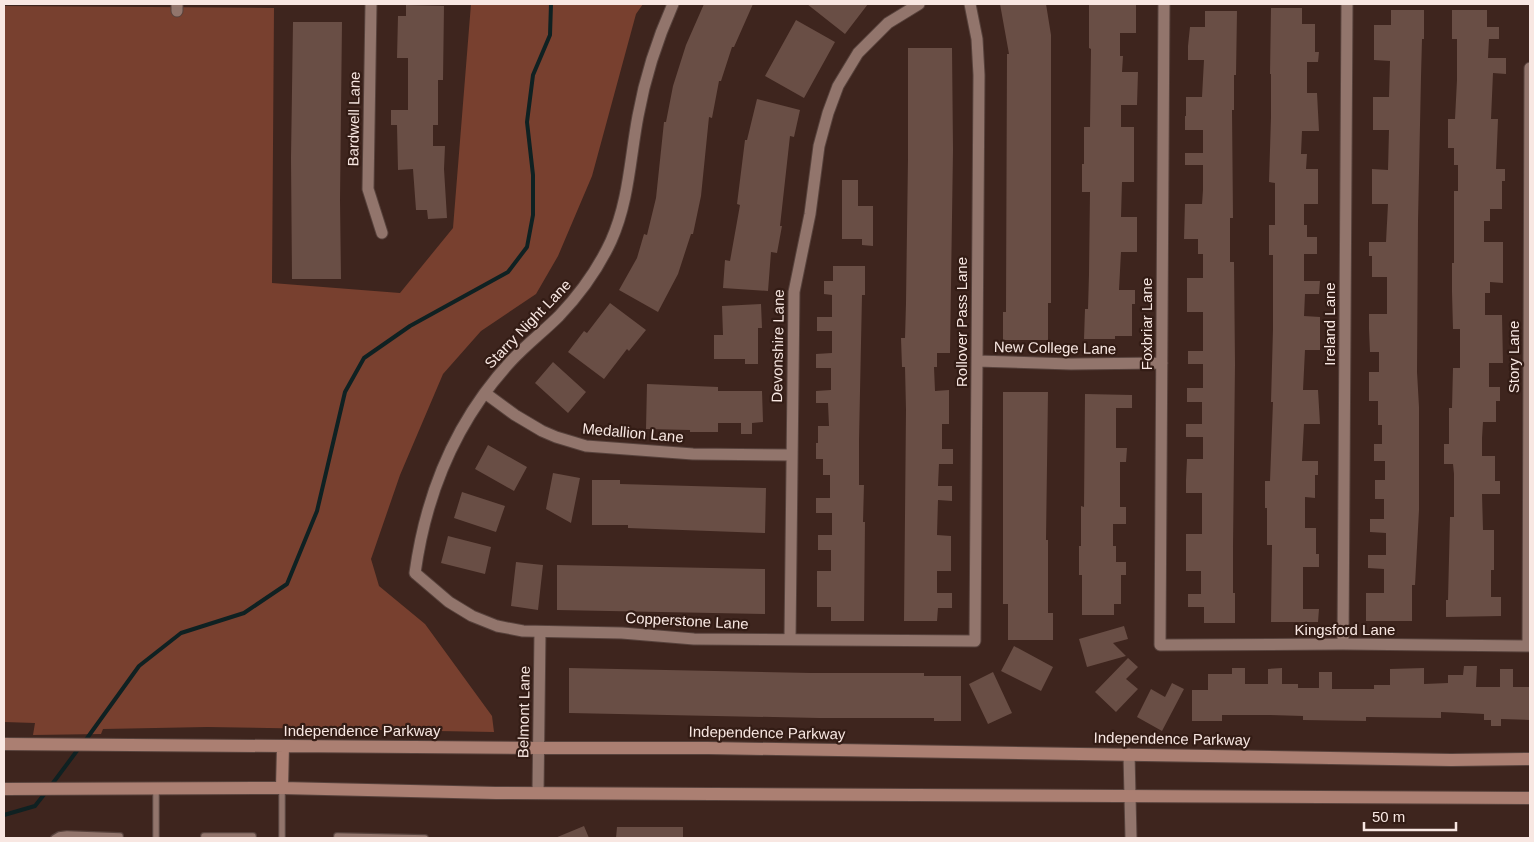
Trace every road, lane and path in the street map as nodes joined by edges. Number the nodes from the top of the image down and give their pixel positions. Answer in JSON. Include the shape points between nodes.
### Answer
{"nodes":[{"id":1,"x":371,"y":4,"type":"edge"},
{"id":2,"x":672,"y":4,"type":"edge"},
{"id":3,"x":920,"y":4,"type":"edge"},
{"id":4,"x":970,"y":4,"type":"edge"},
{"id":5,"x":1164,"y":4,"type":"edge"},
{"id":6,"x":1347,"y":4,"type":"edge"},
{"id":7,"x":1530,"y":68,"type":"edge"},
{"id":8,"x":1530,"y":88,"type":"edge"},
{"id":9,"x":382,"y":233,"type":"dead end"},
{"id":10,"x":977,"y":362,"type":"junction"},
{"id":11,"x":1162,"y":363,"type":"junction"},
{"id":12,"x":485,"y":393,"type":"junction"},
{"id":13,"x":792,"y":455,"type":"junction"},
{"id":14,"x":415,"y":573,"type":"joint"},
{"id":15,"x":540,"y":632,"type":"junction"},
{"id":16,"x":790,"y":640,"type":"junction"},
{"id":17,"x":975,"y":641,"type":"joint"},
{"id":18,"x":1343,"y":644,"type":"junction"},
{"id":19,"x":1160,"y":645,"type":"joint"},
{"id":20,"x":1529,"y":646,"type":"edge"},
{"id":21,"x":4,"y":744,"type":"edge"},
{"id":22,"x":283,"y":746,"type":"junction"},
{"id":23,"x":538,"y":748,"type":"junction"},
{"id":24,"x":1129,"y":754,"type":"junction"},
{"id":25,"x":1530,"y":759,"type":"edge"},
{"id":26,"x":282,"y":788,"type":"junction"},
{"id":27,"x":4,"y":789,"type":"edge"},
{"id":28,"x":156,"y":789,"type":"junction"},
{"id":29,"x":538,"y":793,"type":"junction"},
{"id":30,"x":1131,"y":795,"type":"junction"},
{"id":31,"x":1530,"y":798,"type":"edge"},
{"id":32,"x":54,"y":838,"type":"edge"},
{"id":33,"x":120,"y":838,"type":"edge"},
{"id":34,"x":156,"y":838,"type":"edge"},
{"id":35,"x":204,"y":838,"type":"edge"},
{"id":36,"x":253,"y":838,"type":"edge"},
{"id":37,"x":282,"y":838,"type":"edge"},
{"id":38,"x":337,"y":838,"type":"edge"},
{"id":39,"x":425,"y":838,"type":"edge"},
{"id":40,"x":1131,"y":838,"type":"edge"}],
"edges":[{"from":1,"to":9,"type":"street","name":"Bardwell Lane","via":[[368,189]]},
{"from":2,"to":12,"type":"street","name":"Starry Night Lane","via":[[643,91],[628,187],[611,241],[571,304],[513,359]]},
{"from":3,"to":13,"type":"street","name":"Devonshire Lane","via":[[888,22],[858,53],[838,86],[828,113],[794,292]]},
{"from":4,"to":10,"type":"street","name":"Rollover Pass Lane","via":[[979,66]]},
{"from":5,"to":11,"type":"street","name":"Foxbriar Lane"},
{"from":6,"to":18,"type":"street","name":"Ireland Lane"},
{"from":7,"to":8,"type":"street","name":"Story Lane"},
{"from":8,"to":20,"type":"street","name":"Story Lane"},
{"from":10,"to":11,"type":"street","name":"New College Lane"},
{"from":10,"to":17,"type":"street","name":"Rollover Pass Lane"},
{"from":11,"to":19,"type":"street","name":"Foxbriar Lane"},
{"from":12,"to":13,"type":"street","name":"Medallion Lane","via":[[542,431],[586,446],[693,454]]},
{"from":12,"to":14,"type":"street","name":"Starry Night Lane","via":[[458,436],[437,482],[422,530]]},
{"from":13,"to":16,"type":"street","name":"Devonshire Lane"},
{"from":14,"to":15,"type":"street","name":"Copperstone Lane","via":[[449,602],[472,616],[510,629]]},
{"from":15,"to":16,"type":"street","name":"Copperstone Lane","via":[[622,632],[694,639]]},
{"from":15,"to":23,"type":"street","name":"Belmont Lane"},
{"from":16,"to":17,"type":"street","name":"Copperstone Lane"},
{"from":18,"to":19,"type":"street","name":"Kingsford Lane"},
{"from":18,"to":20,"type":"street","name":"Kingsford Lane"},
{"from":21,"to":22,"type":"main road","name":"Independence Parkway"},
{"from":22,"to":23,"type":"main road","name":"Independence Parkway"},
{"from":22,"to":26,"type":"main road"},
{"from":23,"to":24,"type":"main road","name":"Independence Parkway"},
{"from":23,"to":29,"type":"street","name":"Belmont Lane"},
{"from":24,"to":25,"type":"main road","name":"Independence Parkway"},
{"from":24,"to":30,"type":"street"},
{"from":26,"to":28,"type":"main road"},
{"from":26,"to":29,"type":"main road"},
{"from":26,"to":37,"type":"lane"},
{"from":27,"to":28,"type":"main road"},
{"from":28,"to":34,"type":"lane"},
{"from":29,"to":30,"type":"main road"},
{"from":30,"to":31,"type":"main road"},
{"from":30,"to":40,"type":"street"},
{"from":32,"to":33,"type":"lane","via":[[67,834]]},
{"from":35,"to":36,"type":"lane"},
{"from":38,"to":39,"type":"lane"}]}
